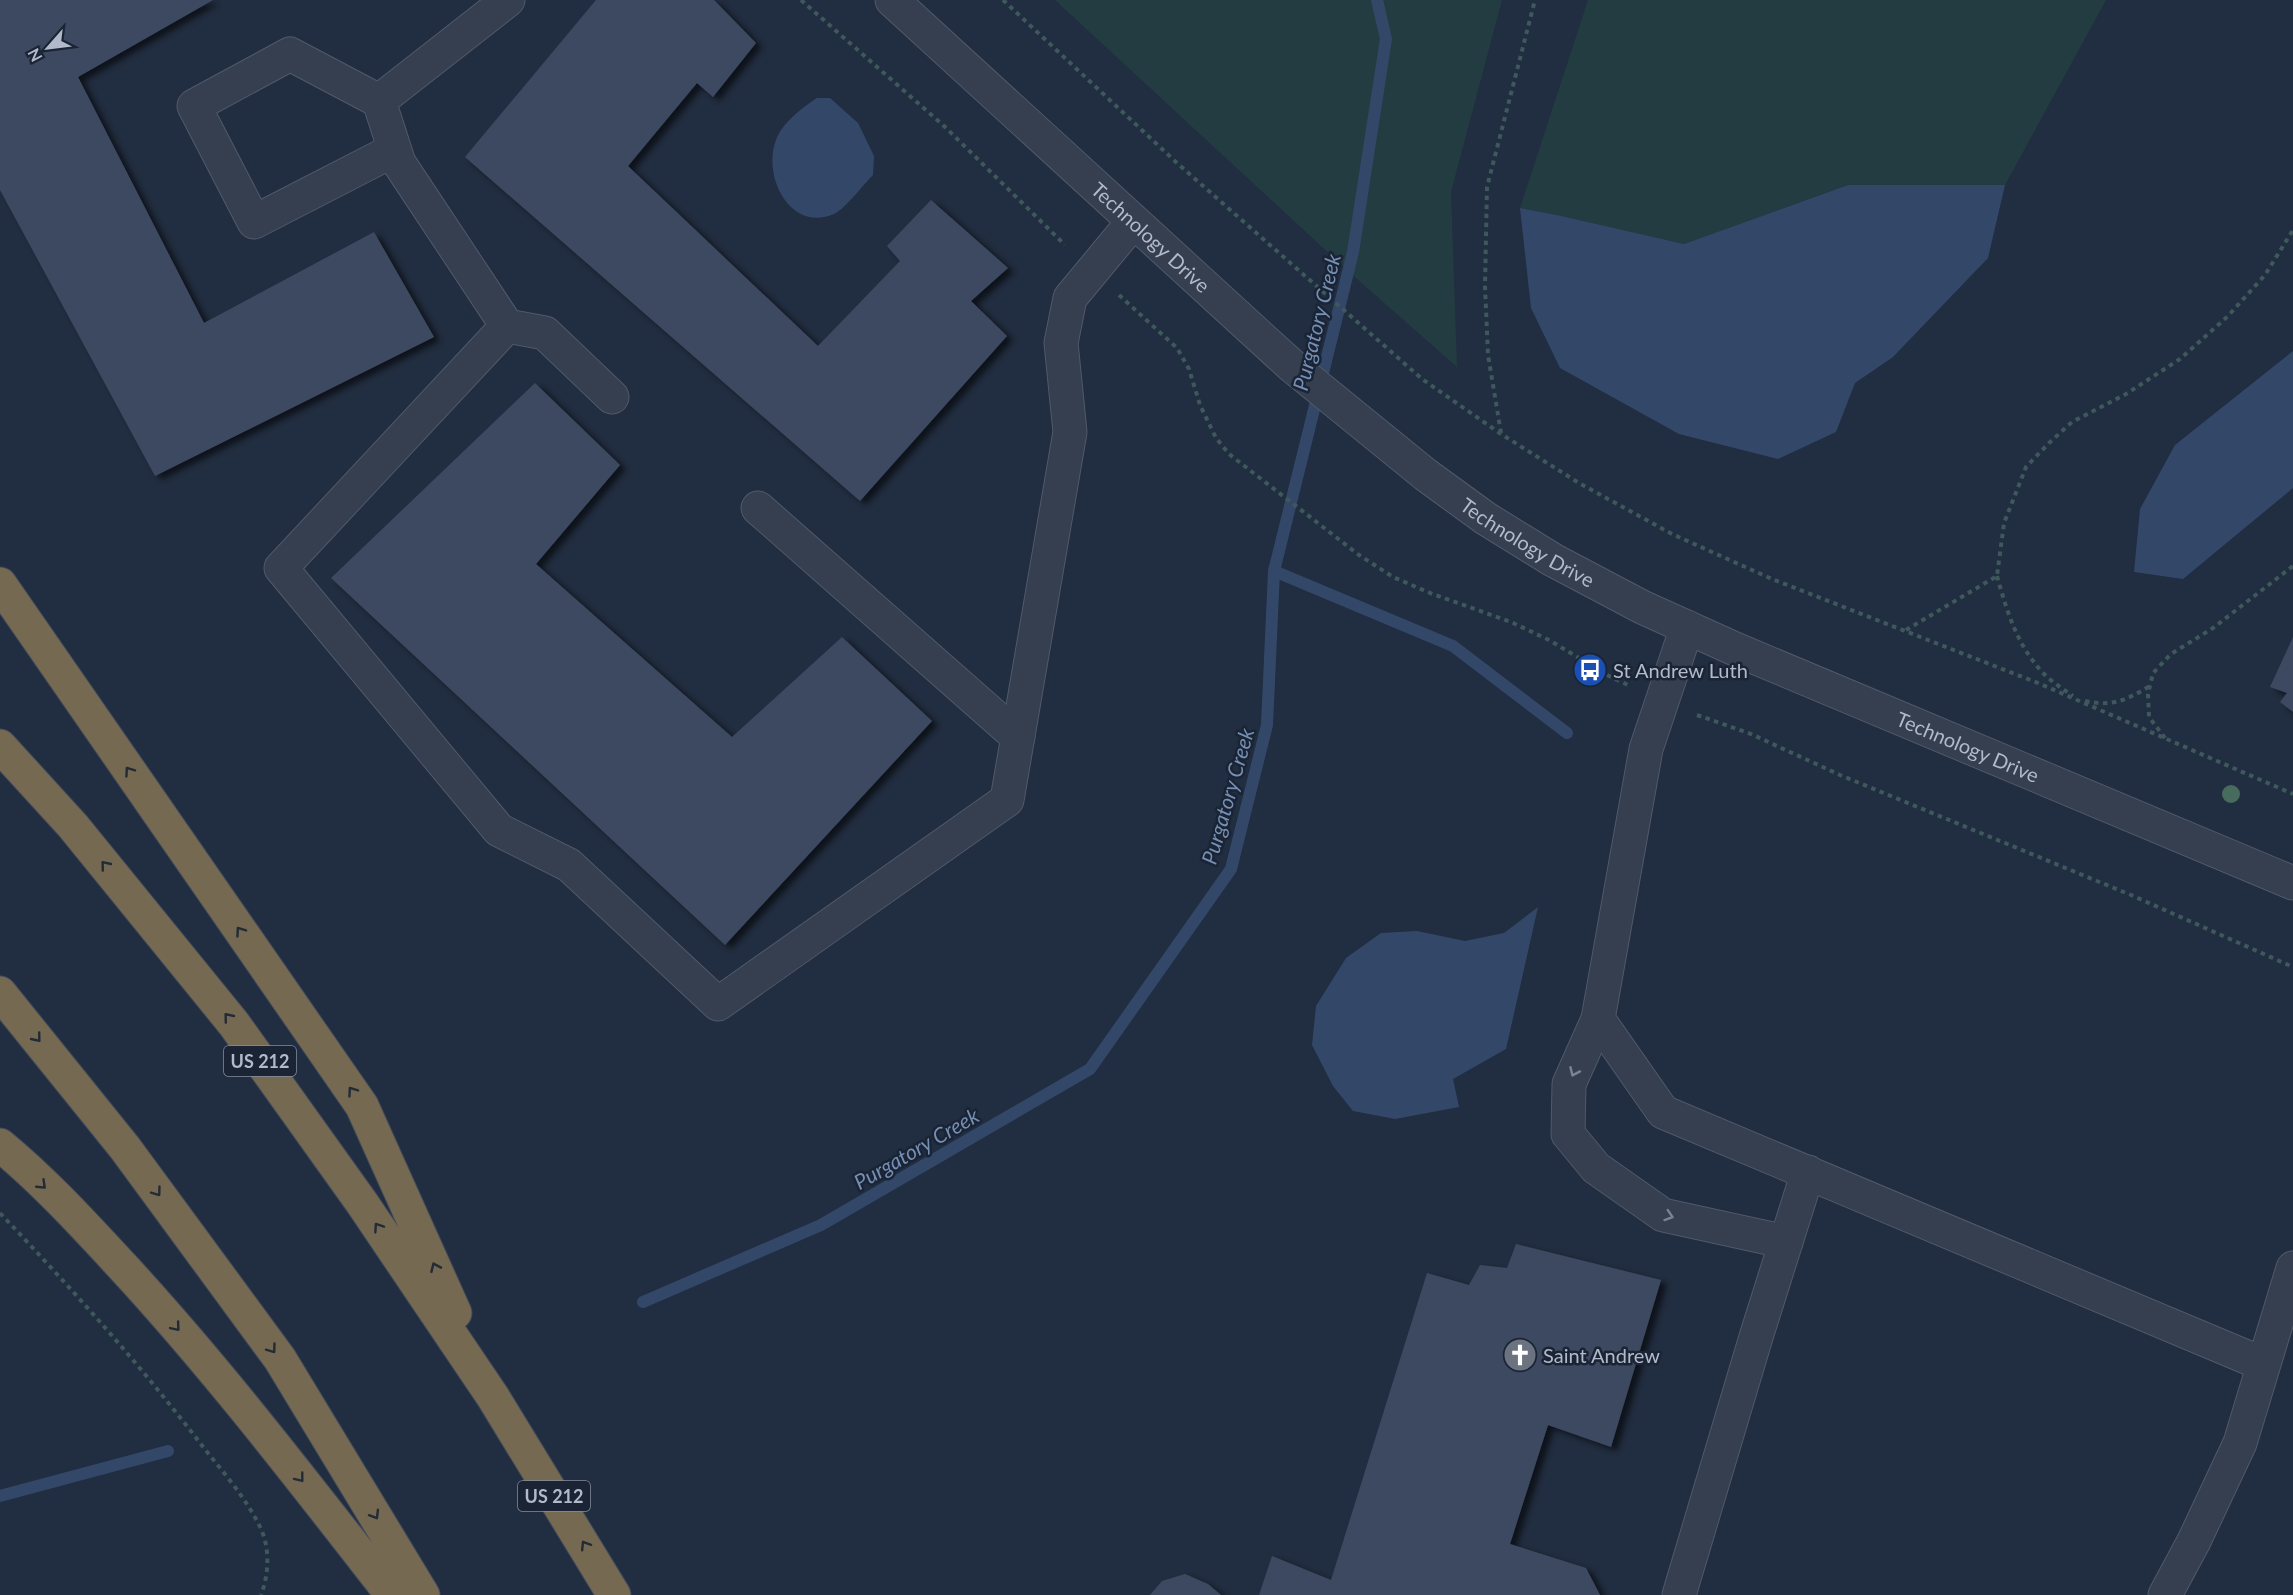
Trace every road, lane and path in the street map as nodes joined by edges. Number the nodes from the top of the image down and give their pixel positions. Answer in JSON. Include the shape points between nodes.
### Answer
{"nodes":[{"id":1,"x":508,"y":0,"type":"edge"},
{"id":2,"x":801,"y":0,"type":"edge"},
{"id":3,"x":892,"y":0,"type":"edge"},
{"id":4,"x":1003,"y":0,"type":"edge"},
{"id":5,"x":1535,"y":0,"type":"edge"},
{"id":6,"x":379,"y":101,"type":"junction"},
{"id":7,"x":394,"y":150,"type":"junction"},
{"id":8,"x":1133,"y":222,"type":"junction"},
{"id":9,"x":2293,"y":230,"type":"edge"},
{"id":10,"x":1092,"y":271,"type":"junction"},
{"id":11,"x":507,"y":326,"type":"junction"},
{"id":12,"x":612,"y":397,"type":"dead end"},
{"id":13,"x":1501,"y":434,"type":"junction"},
{"id":14,"x":758,"y":508,"type":"dead end"},
{"id":15,"x":2293,"y":566,"type":"edge"},
{"id":16,"x":1997,"y":576,"type":"junction"},
{"id":17,"x":0,"y":584,"type":"edge"},
{"id":18,"x":1687,"y":627,"type":"junction"},
{"id":19,"x":1905,"y":631,"type":"junction"},
{"id":20,"x":2150,"y":686,"type":"junction"},
{"id":21,"x":1662,"y":700,"type":"junction"},
{"id":22,"x":2077,"y":700,"type":"junction"},
{"id":23,"x":1018,"y":737,"type":"junction"},
{"id":24,"x":2166,"y":739,"type":"junction"},
{"id":25,"x":0,"y":746,"type":"edge"},
{"id":26,"x":2293,"y":795,"type":"edge"},
{"id":27,"x":2293,"y":883,"type":"edge"},
{"id":28,"x":2293,"y":967,"type":"edge"},
{"id":29,"x":0,"y":993,"type":"edge"},
{"id":30,"x":1598,"y":1019,"type":"junction"},
{"id":31,"x":0,"y":1145,"type":"edge"},
{"id":32,"x":1808,"y":1173,"type":"junction"},
{"id":33,"x":0,"y":1213,"type":"edge"},
{"id":34,"x":1786,"y":1242,"type":"junction"},
{"id":35,"x":2293,"y":1268,"type":"edge"},
{"id":36,"x":2263,"y":1364,"type":"junction"},
{"id":37,"x":493,"y":1397,"type":"junction"},
{"id":38,"x":261,"y":1595,"type":"edge"},
{"id":39,"x":392,"y":1595,"type":"edge"},
{"id":40,"x":423,"y":1595,"type":"edge"},
{"id":41,"x":614,"y":1595,"type":"edge"},
{"id":42,"x":1679,"y":1595,"type":"edge"},
{"id":43,"x":2165,"y":1595,"type":"edge"}],
"edges":[{"from":1,"to":6,"type":"street"},
{"from":2,"to":10,"type":"path","via":[[944,126]]},
{"from":3,"to":8,"type":"street","name":"Technology Drive"},
{"from":4,"to":13,"type":"path","via":[[1177,163],[1422,379]]},
{"from":5,"to":13,"type":"path","via":[[1487,187],[1488,355]]},
{"from":6,"to":7,"type":"street"},
{"from":6,"to":7,"type":"street","via":[[290,54],[194,106],[254,222]]},
{"from":7,"to":11,"type":"street"},
{"from":8,"to":10,"type":"street"},
{"from":8,"to":18,"type":"street","name":"Technology Drive","via":[[1292,366],[1426,475],[1553,560]]},
{"from":9,"to":16,"type":"path","via":[[2265,275],[2180,360],[2072,422],[2026,467],[2004,523]]},
{"from":10,"to":21,"type":"path","via":[[1177,348],[1212,430],[1229,454],[1359,555],[1393,577],[1549,640],[1609,676]]},
{"from":10,"to":23,"type":"street","via":[[1070,298],[1061,344],[1070,432]]},
{"from":11,"to":12,"type":"street","via":[[545,333]]},
{"from":11,"to":23,"type":"street","via":[[281,568],[499,830],[569,864],[718,1004],[1007,800]]},
{"from":13,"to":19,"type":"path","via":[[1672,534],[1772,579]]},
{"from":14,"to":23,"type":"street"},
{"from":15,"to":20,"type":"path","via":[[2214,628],[2171,654],[2153,673]]},
{"from":16,"to":19,"type":"path"},
{"from":16,"to":22,"type":"path","via":[[2013,626],[2028,655],[2045,675]]},
{"from":37,"to":17,"type":"highway","one_way":true,"via":[[362,1106]]},
{"from":18,"to":21,"type":"street"},
{"from":18,"to":27,"type":"street","name":"Technology Drive"},
{"from":19,"to":22,"type":"path"},
{"from":20,"to":22,"type":"path","via":[[2132,697],[2103,705]]},
{"from":20,"to":24,"type":"path","via":[[2149,717]]},
{"from":21,"to":28,"type":"path","via":[[2131,895]]},
{"from":21,"to":30,"type":"street","via":[[1646,749]]},
{"from":22,"to":24,"type":"path"},
{"from":24,"to":26,"type":"path"},
{"from":37,"to":25,"type":"highway","number":"US 212","one_way":true,"via":[[362,1203],[234,1024],[73,826]]},
{"from":29,"to":40,"type":"highway","one_way":true,"via":[[125,1148],[280,1359]]},
{"from":30,"to":32,"type":"street","via":[[1663,1112]]},
{"from":30,"to":34,"type":"street","one_way":true,"via":[[1569,1084],[1568,1134],[1589,1160],[1663,1215]]},
{"from":31,"to":39,"type":"highway","one_way":true,"via":[[87,1228],[168,1316]]},
{"from":32,"to":34,"type":"street"},
{"from":32,"to":36,"type":"street"},
{"from":33,"to":38,"type":"path","via":[[109,1330],[245,1502],[261,1530],[268,1558]]},
{"from":34,"to":42,"type":"street"},
{"from":35,"to":36,"type":"street"},
{"from":36,"to":43,"type":"street","via":[[2240,1443]]},
{"from":41,"to":37,"type":"highway","number":"US 212","one_way":true}]}
